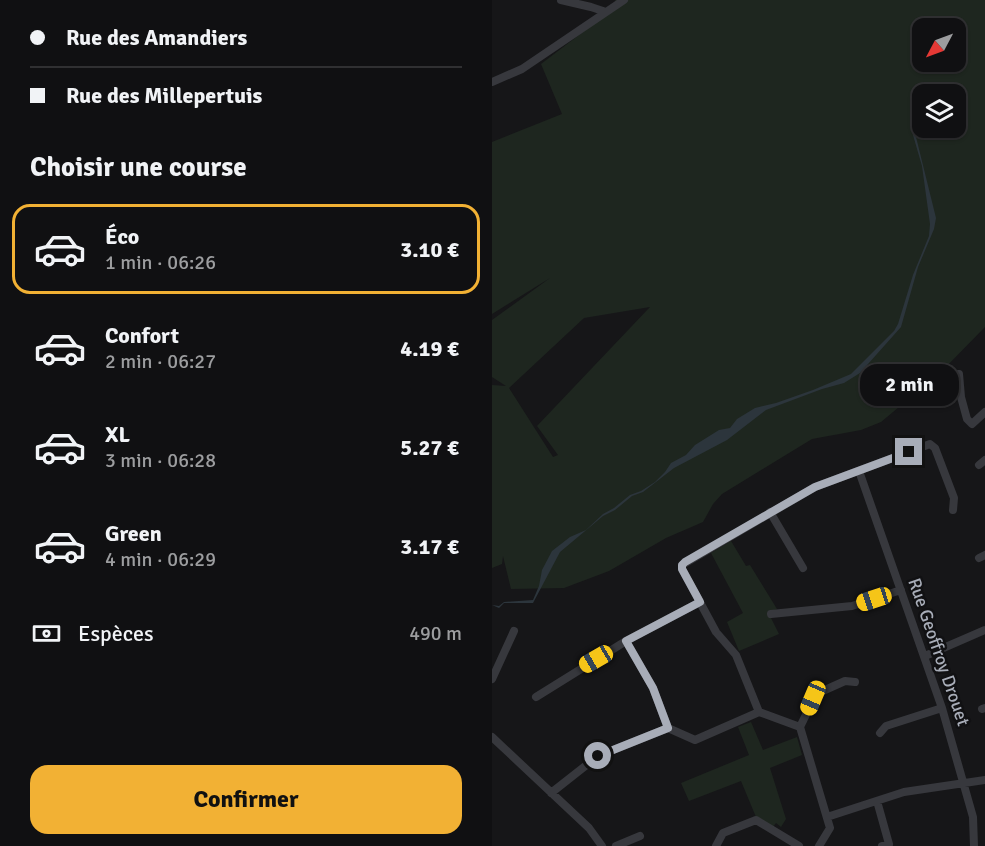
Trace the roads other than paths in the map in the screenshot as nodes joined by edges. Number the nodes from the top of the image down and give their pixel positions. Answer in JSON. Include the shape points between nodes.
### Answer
{"nodes":[{"id":1,"x":561,"y":0,"type":"edge"},
{"id":2,"x":624,"y":0,"type":"edge"},
{"id":3,"x":606,"y":12,"type":"junction"},
{"id":4,"x":492,"y":82,"type":"edge"},
{"id":5,"x":959,"y":374,"type":"dead end"},
{"id":6,"x":985,"y":412,"type":"edge"},
{"id":7,"x":859,"y":471,"type":"junction"},
{"id":8,"x":953,"y":510,"type":"dead end"},
{"id":9,"x":771,"y":512,"type":"junction"},
{"id":10,"x":802,"y":568,"type":"dead end"},
{"id":11,"x":901,"y":590,"type":"junction"},
{"id":12,"x":700,"y":602,"type":"junction"},
{"id":13,"x":771,"y":614,"type":"dead end"},
{"id":14,"x":985,"y":630,"type":"edge"},
{"id":15,"x":514,"y":631,"type":"dead end"},
{"id":16,"x":626,"y":641,"type":"junction"},
{"id":17,"x":925,"y":656,"type":"junction"},
{"id":18,"x":492,"y":679,"type":"edge"},
{"id":19,"x":855,"y":682,"type":"dead end"},
{"id":20,"x":536,"y":697,"type":"dead end"},
{"id":21,"x":942,"y":708,"type":"junction"},
{"id":22,"x":759,"y":712,"type":"junction"},
{"id":23,"x":800,"y":727,"type":"junction"},
{"id":24,"x":668,"y":728,"type":"junction"},
{"id":25,"x":880,"y":733,"type":"dead end"},
{"id":26,"x":492,"y":737,"type":"edge"},
{"id":27,"x":985,"y":780,"type":"edge"},
{"id":28,"x":964,"y":783,"type":"junction"},
{"id":29,"x":551,"y":792,"type":"junction"},
{"id":30,"x":877,"y":801,"type":"junction"},
{"id":31,"x":827,"y":817,"type":"junction"},
{"id":32,"x":640,"y":836,"type":"dead end"},
{"id":33,"x":602,"y":846,"type":"edge"},
{"id":34,"x":616,"y":846,"type":"edge"},
{"id":35,"x":716,"y":846,"type":"edge"},
{"id":36,"x":799,"y":846,"type":"edge"},
{"id":37,"x":819,"y":846,"type":"edge"},
{"id":38,"x":882,"y":846,"type":"edge"},
{"id":39,"x":974,"y":846,"type":"edge"}],
"edges":[{"from":1,"to":3,"type":"street"},
{"from":2,"to":3,"type":"street"},
{"from":3,"to":4,"type":"street","via":[[522,69]]},
{"from":5,"to":6,"type":"street","via":[[967,420],[972,424]]},
{"from":7,"to":8,"type":"street","via":[[930,444],[954,498]]},
{"from":7,"to":9,"type":"street","via":[[815,487]]},
{"from":7,"to":11,"type":"street","name":"Rue Geoffroy Drouet"},
{"from":9,"to":10,"type":"street"},
{"from":9,"to":12,"type":"street","via":[[682,565]]},
{"from":11,"to":13,"type":"street","via":[[852,606]]},
{"from":11,"to":17,"type":"street","name":"Rue Geoffroy Drouet"},
{"from":12,"to":16,"type":"street"},
{"from":12,"to":22,"type":"street","via":[[716,632],[736,655]]},
{"from":14,"to":17,"type":"street"},
{"from":15,"to":18,"type":"street"},
{"from":16,"to":20,"type":"street"},
{"from":16,"to":24,"type":"street","via":[[653,688]]},
{"from":17,"to":21,"type":"street","name":"Rue Geoffroy Drouet"},
{"from":19,"to":23,"type":"street","via":[[844,681],[816,694]]},
{"from":21,"to":25,"type":"street","via":[[886,726]]},
{"from":21,"to":28,"type":"street","name":"Rue Geoffroy Drouet"},
{"from":22,"to":23,"type":"street"},
{"from":22,"to":24,"type":"street","via":[[695,740]]},
{"from":23,"to":31,"type":"street"},
{"from":24,"to":29,"type":"street","via":[[598,756]]},
{"from":26,"to":29,"type":"street"},
{"from":27,"to":28,"type":"street"},
{"from":28,"to":30,"type":"street","via":[[903,792]]},
{"from":28,"to":39,"type":"street","name":"Rue Geoffroy Drouet","via":[[974,825]]},
{"from":29,"to":33,"type":"street"},
{"from":30,"to":31,"type":"street"},
{"from":30,"to":38,"type":"street","via":[[889,844]]},
{"from":31,"to":37,"type":"street","via":[[830,828]]},
{"from":32,"to":34,"type":"street"},
{"from":35,"to":36,"type":"street","via":[[723,833],[756,820]]}]}
